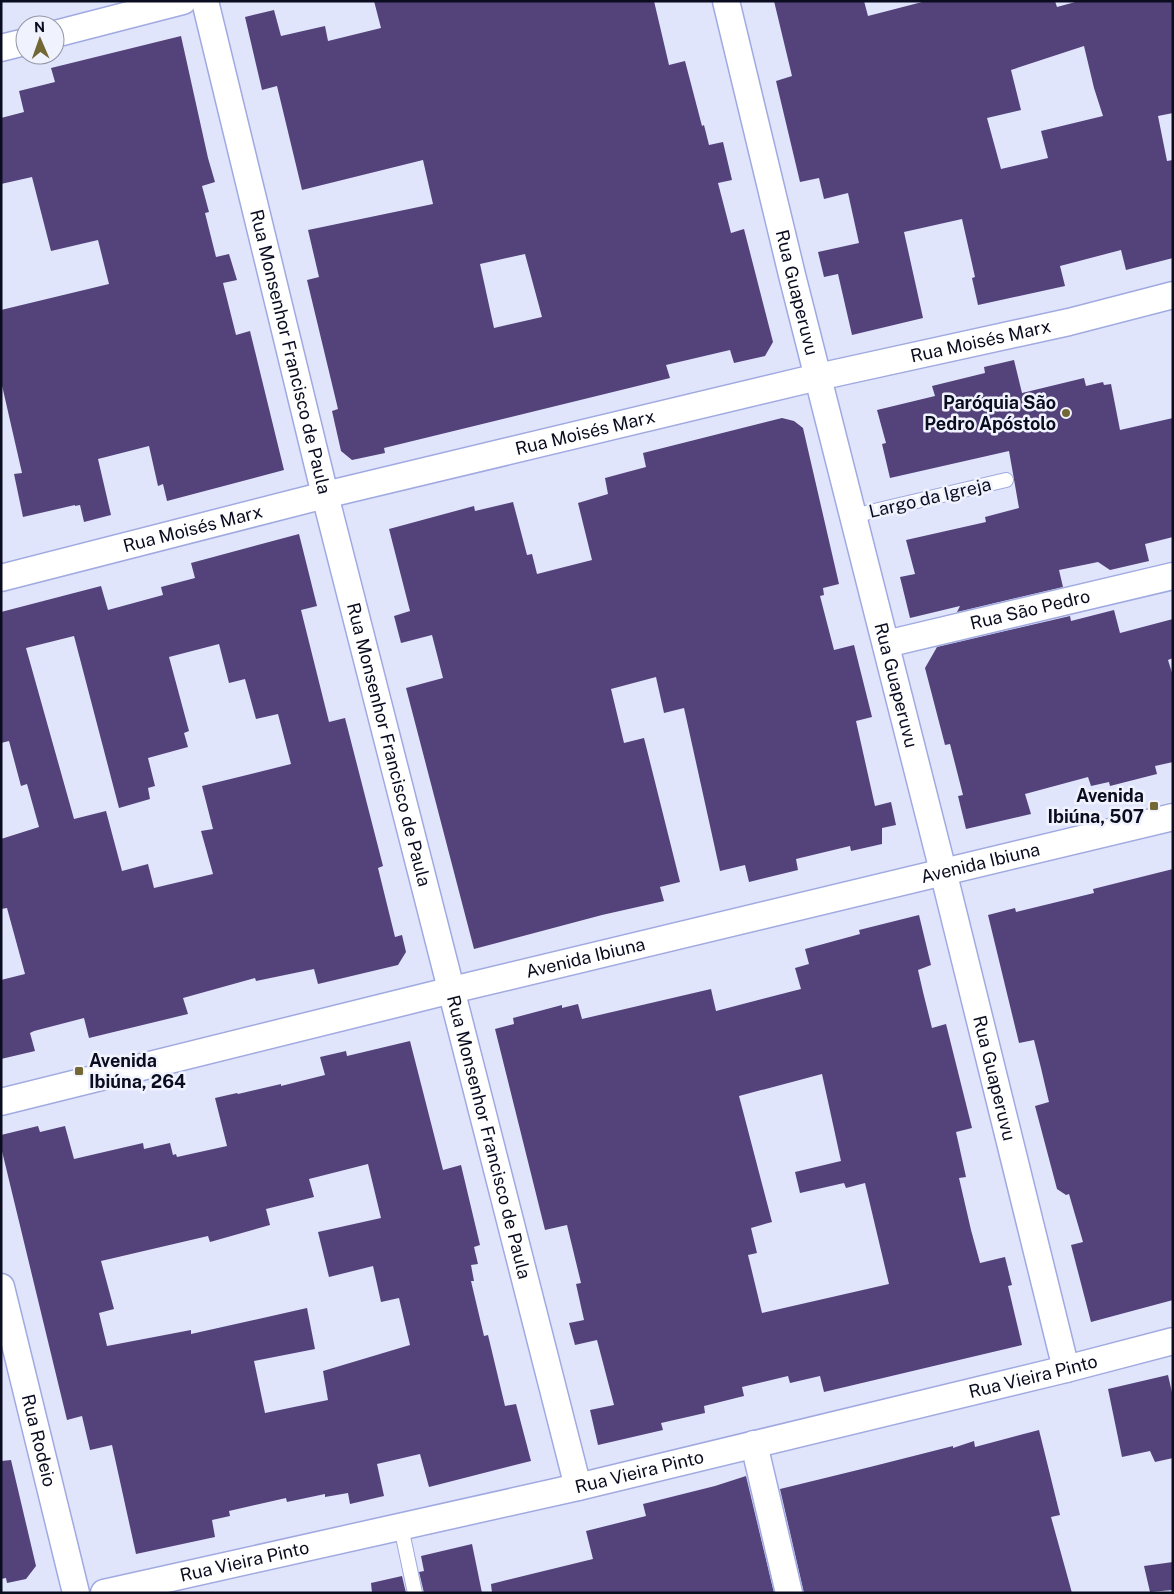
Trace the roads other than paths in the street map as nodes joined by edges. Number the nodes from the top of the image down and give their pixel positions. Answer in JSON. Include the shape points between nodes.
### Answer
{"nodes":[{"id":1,"x":183,"y":1,"type":"edge"},
{"id":2,"x":205,"y":1,"type":"edge"},
{"id":3,"x":726,"y":1,"type":"edge"},
{"id":4,"x":65,"y":31,"type":"edge"},
{"id":5,"x":15,"y":44,"type":"edge"},
{"id":6,"x":1,"y":48,"type":"edge"},
{"id":7,"x":1173,"y":295,"type":"edge"},
{"id":8,"x":818,"y":377,"type":"junction"},
{"id":9,"x":1006,"y":480,"type":"dead end"},
{"id":10,"x":324,"y":496,"type":"junction"},
{"id":11,"x":853,"y":516,"type":"junction"},
{"id":12,"x":1173,"y":576,"type":"edge"},
{"id":13,"x":1,"y":578,"type":"edge"},
{"id":14,"x":886,"y":644,"type":"junction"},
{"id":15,"x":1173,"y":817,"type":"edge"},
{"id":16,"x":943,"y":872,"type":"junction"},
{"id":17,"x":452,"y":990,"type":"junction"},
{"id":18,"x":1,"y":1102,"type":"edge"},
{"id":19,"x":1,"y":1287,"type":"edge"},
{"id":20,"x":1173,"y":1341,"type":"edge"},
{"id":21,"x":1066,"y":1369,"type":"junction"},
{"id":22,"x":754,"y":1444,"type":"junction"},
{"id":23,"x":578,"y":1486,"type":"junction"},
{"id":24,"x":401,"y":1527,"type":"junction"},
{"id":25,"x":76,"y":1593,"type":"edge"},
{"id":26,"x":104,"y":1593,"type":"edge"},
{"id":27,"x":415,"y":1593,"type":"edge"},
{"id":28,"x":789,"y":1593,"type":"edge"}],
"edges":[{"from":1,"to":4,"type":"street"},
{"from":2,"to":10,"type":"street","name":"Rua Monsenhor Francisco de Paula"},
{"from":3,"to":8,"type":"street","name":"Rua Guaperuvu"},
{"from":5,"to":6,"type":"street"},
{"from":7,"to":8,"type":"street","name":"Rua Moisés Marx","via":[[1069,322]]},
{"from":8,"to":10,"type":"street","name":"Rua Moisés Marx"},
{"from":8,"to":11,"type":"street","name":"Rua Guaperuvu"},
{"from":9,"to":11,"type":"lane","name":"Largo da Igreja"},
{"from":10,"to":13,"type":"street","name":"Rua Moisés Marx"},
{"from":10,"to":17,"type":"street","name":"Rua Monsenhor Francisco de Paula"},
{"from":11,"to":14,"type":"street","name":"Rua Guaperuvu"},
{"from":12,"to":14,"type":"street","name":"Rua São Pedro"},
{"from":14,"to":16,"type":"street","name":"Rua Guaperuvu"},
{"from":15,"to":16,"type":"street","name":"Avenida Ibiuna"},
{"from":16,"to":17,"type":"street","name":"Avenida Ibiuna"},
{"from":16,"to":21,"type":"street","name":"Rua Guaperuvu"},
{"from":17,"to":18,"type":"street","name":"Avenida Ibiuna"},
{"from":17,"to":23,"type":"street","name":"Rua Monsenhor Francisco de Paula"},
{"from":19,"to":25,"type":"street","name":"Rua Rodeio"},
{"from":20,"to":21,"type":"street","name":"Rua Vieira Pinto"},
{"from":21,"to":22,"type":"street","name":"Rua Vieira Pinto"},
{"from":22,"to":23,"type":"street","name":"Rua Vieira Pinto"},
{"from":22,"to":28,"type":"street"},
{"from":23,"to":24,"type":"street","name":"Rua Vieira Pinto"},
{"from":24,"to":26,"type":"street","name":"Rua Vieira Pinto"},
{"from":24,"to":27,"type":"lane"}]}
